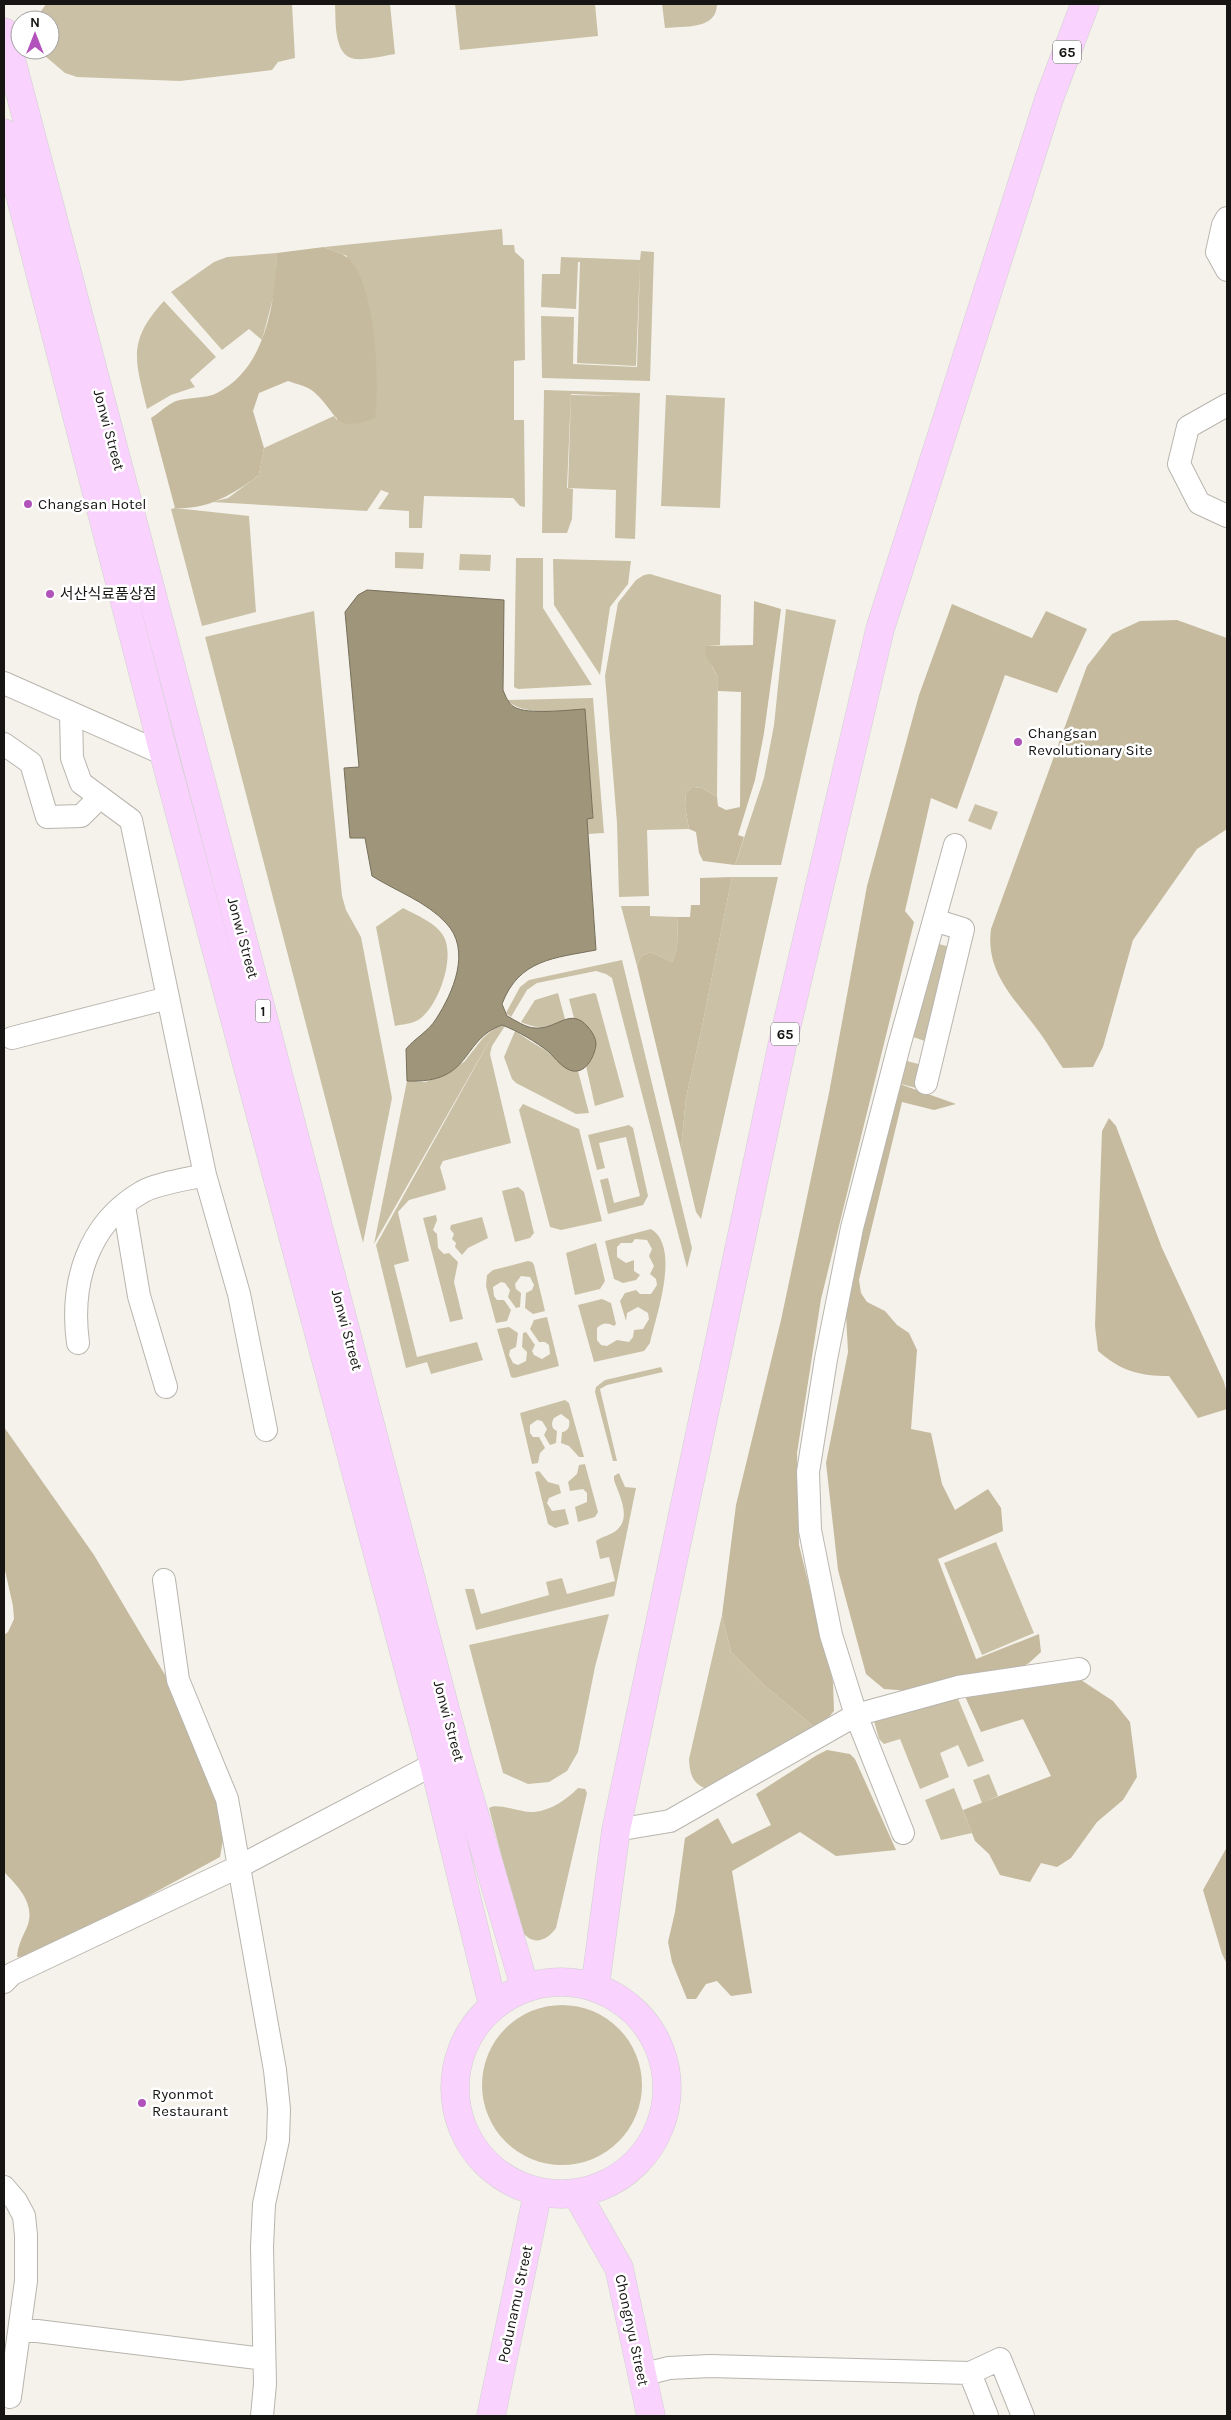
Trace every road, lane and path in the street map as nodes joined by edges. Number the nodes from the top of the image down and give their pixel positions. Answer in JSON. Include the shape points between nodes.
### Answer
{"nodes":[{"id":1,"x":1085,"y":4,"type":"edge"},
{"id":2,"x":4,"y":32,"type":"edge"},
{"id":3,"x":4,"y":133,"type":"edge"},
{"id":4,"x":1227,"y":218,"type":"edge"},
{"id":5,"x":1227,"y":270,"type":"edge"},
{"id":6,"x":1227,"y":405,"type":"edge"},
{"id":7,"x":1227,"y":516,"type":"edge"},
{"id":8,"x":4,"y":683,"type":"edge"},
{"id":9,"x":71,"y":713,"type":"junction"},
{"id":10,"x":4,"y":744,"type":"edge"},
{"id":11,"x":164,"y":754,"type":"junction"},
{"id":12,"x":100,"y":797,"type":"junction"},
{"id":13,"x":955,"y":845,"type":"dead end"},
{"id":14,"x":934,"y":920,"type":"junction"},
{"id":15,"x":168,"y":998,"type":"junction"},
{"id":16,"x":12,"y":1038,"type":"dead end"},
{"id":17,"x":926,"y":1083,"type":"dead end"},
{"id":18,"x":205,"y":1175,"type":"junction"},
{"id":19,"x":124,"y":1206,"type":"junction"},
{"id":20,"x":78,"y":1344,"type":"dead end"},
{"id":21,"x":166,"y":1387,"type":"dead end"},
{"id":22,"x":266,"y":1430,"type":"dead end"},
{"id":23,"x":164,"y":1580,"type":"dead end"},
{"id":24,"x":1079,"y":1670,"type":"dead end"},
{"id":25,"x":856,"y":1715,"type":"junction"},
{"id":26,"x":434,"y":1764,"type":"junction"},
{"id":27,"x":616,"y":1830,"type":"junction"},
{"id":28,"x":902,"y":1833,"type":"dead end"},
{"id":29,"x":240,"y":1866,"type":"junction"},
{"id":30,"x":4,"y":1982,"type":"edge"},
{"id":31,"x":595,"y":1987,"type":"junction"},
{"id":32,"x":525,"y":1988,"type":"junction"},
{"id":33,"x":494,"y":2006,"type":"junction"},
{"id":34,"x":4,"y":2187,"type":"edge"},
{"id":35,"x":538,"y":2192,"type":"junction"},
{"id":36,"x":577,"y":2194,"type":"junction"},
{"id":37,"x":21,"y":2329,"type":"junction"},
{"id":38,"x":264,"y":2359,"type":"junction"},
{"id":39,"x":970,"y":2373,"type":"junction"},
{"id":40,"x":641,"y":2376,"type":"junction"},
{"id":41,"x":10,"y":2397,"type":"dead end"},
{"id":42,"x":262,"y":2416,"type":"edge"},
{"id":43,"x":491,"y":2416,"type":"edge"},
{"id":44,"x":651,"y":2416,"type":"edge"},
{"id":45,"x":988,"y":2416,"type":"edge"},
{"id":46,"x":1023,"y":2416,"type":"edge"}],
"edges":[{"from":1,"to":27,"type":"main road","number":"65","via":[[1049,99],[880,629],[782,1046]]},
{"from":2,"to":32,"type":"main road","name":"Jonwi Street","number":"1","via":[[458,1758]]},
{"from":3,"to":11,"type":"main road","name":"Jonwi Street","number":"1"},
{"from":4,"to":5,"type":"street","via":[[1217,252]]},
{"from":6,"to":7,"type":"street","via":[[1188,427],[1179,464],[1199,503]]},
{"from":8,"to":9,"type":"street"},
{"from":9,"to":11,"type":"street"},
{"from":9,"to":12,"type":"street","via":[[72,758],[80,783]]},
{"from":10,"to":12,"type":"street","via":[[31,763],[47,817],[81,816]]},
{"from":11,"to":26,"type":"main road","name":"Jonwi Street","number":"1"},
{"from":12,"to":15,"type":"street","via":[[131,820]]},
{"from":13,"to":14,"type":"street"},
{"from":14,"to":17,"type":"street","via":[[963,929]]},
{"from":14,"to":25,"type":"street","via":[[852,1228],[808,1472],[810,1530],[819,1578],[831,1635]]},
{"from":15,"to":16,"type":"street"},
{"from":15,"to":18,"type":"street"},
{"from":18,"to":19,"type":"street","via":[[143,1191]]},
{"from":18,"to":22,"type":"street","via":[[239,1294]]},
{"from":19,"to":20,"type":"street","via":[[112,1215],[84,1258],[75,1318]]},
{"from":19,"to":21,"type":"street","via":[[139,1296]]},
{"from":23,"to":29,"type":"street","via":[[178,1680],[227,1799]]},
{"from":24,"to":25,"type":"street","via":[[958,1687]]},
{"from":25,"to":27,"type":"street","via":[[670,1821]]},
{"from":25,"to":28,"type":"street"},
{"from":26,"to":29,"type":"street"},
{"from":26,"to":33,"type":"main road","name":"Jonwi Street","number":"1"},
{"from":27,"to":31,"type":"main road","number":"65"},
{"from":29,"to":30,"type":"street","via":[[12,1974]]},
{"from":29,"to":38,"type":"street","via":[[279,2109],[278,2140],[264,2204]]},
{"from":31,"to":32,"type":"main road","via":[[560,1982]]},
{"from":31,"to":36,"type":"main road","via":[[626,2004],[651,2030],[665,2062],[668,2098],[659,2132],[639,2161],[611,2182]]},
{"from":32,"to":33,"type":"main road"},
{"from":33,"to":35,"type":"main road","via":[[472,2029],[458,2058],[454,2090],[459,2121],[474,2150],[496,2173],[522,2189]]},
{"from":34,"to":37,"type":"street","via":[[24,2216],[26,2281]]},
{"from":35,"to":36,"type":"main road"},
{"from":35,"to":43,"type":"main road","name":"Podunamu Street"},
{"from":36,"to":40,"type":"main road","name":"Chongnyu Street","via":[[619,2268]]},
{"from":37,"to":38,"type":"street"},
{"from":37,"to":41,"type":"street"},
{"from":38,"to":42,"type":"street"},
{"from":39,"to":40,"type":"street","via":[[710,2366],[669,2368]]},
{"from":39,"to":45,"type":"street"},
{"from":39,"to":46,"type":"street","via":[[1000,2359]]},
{"from":40,"to":44,"type":"main road","name":"Chongnyu Street"}]}
